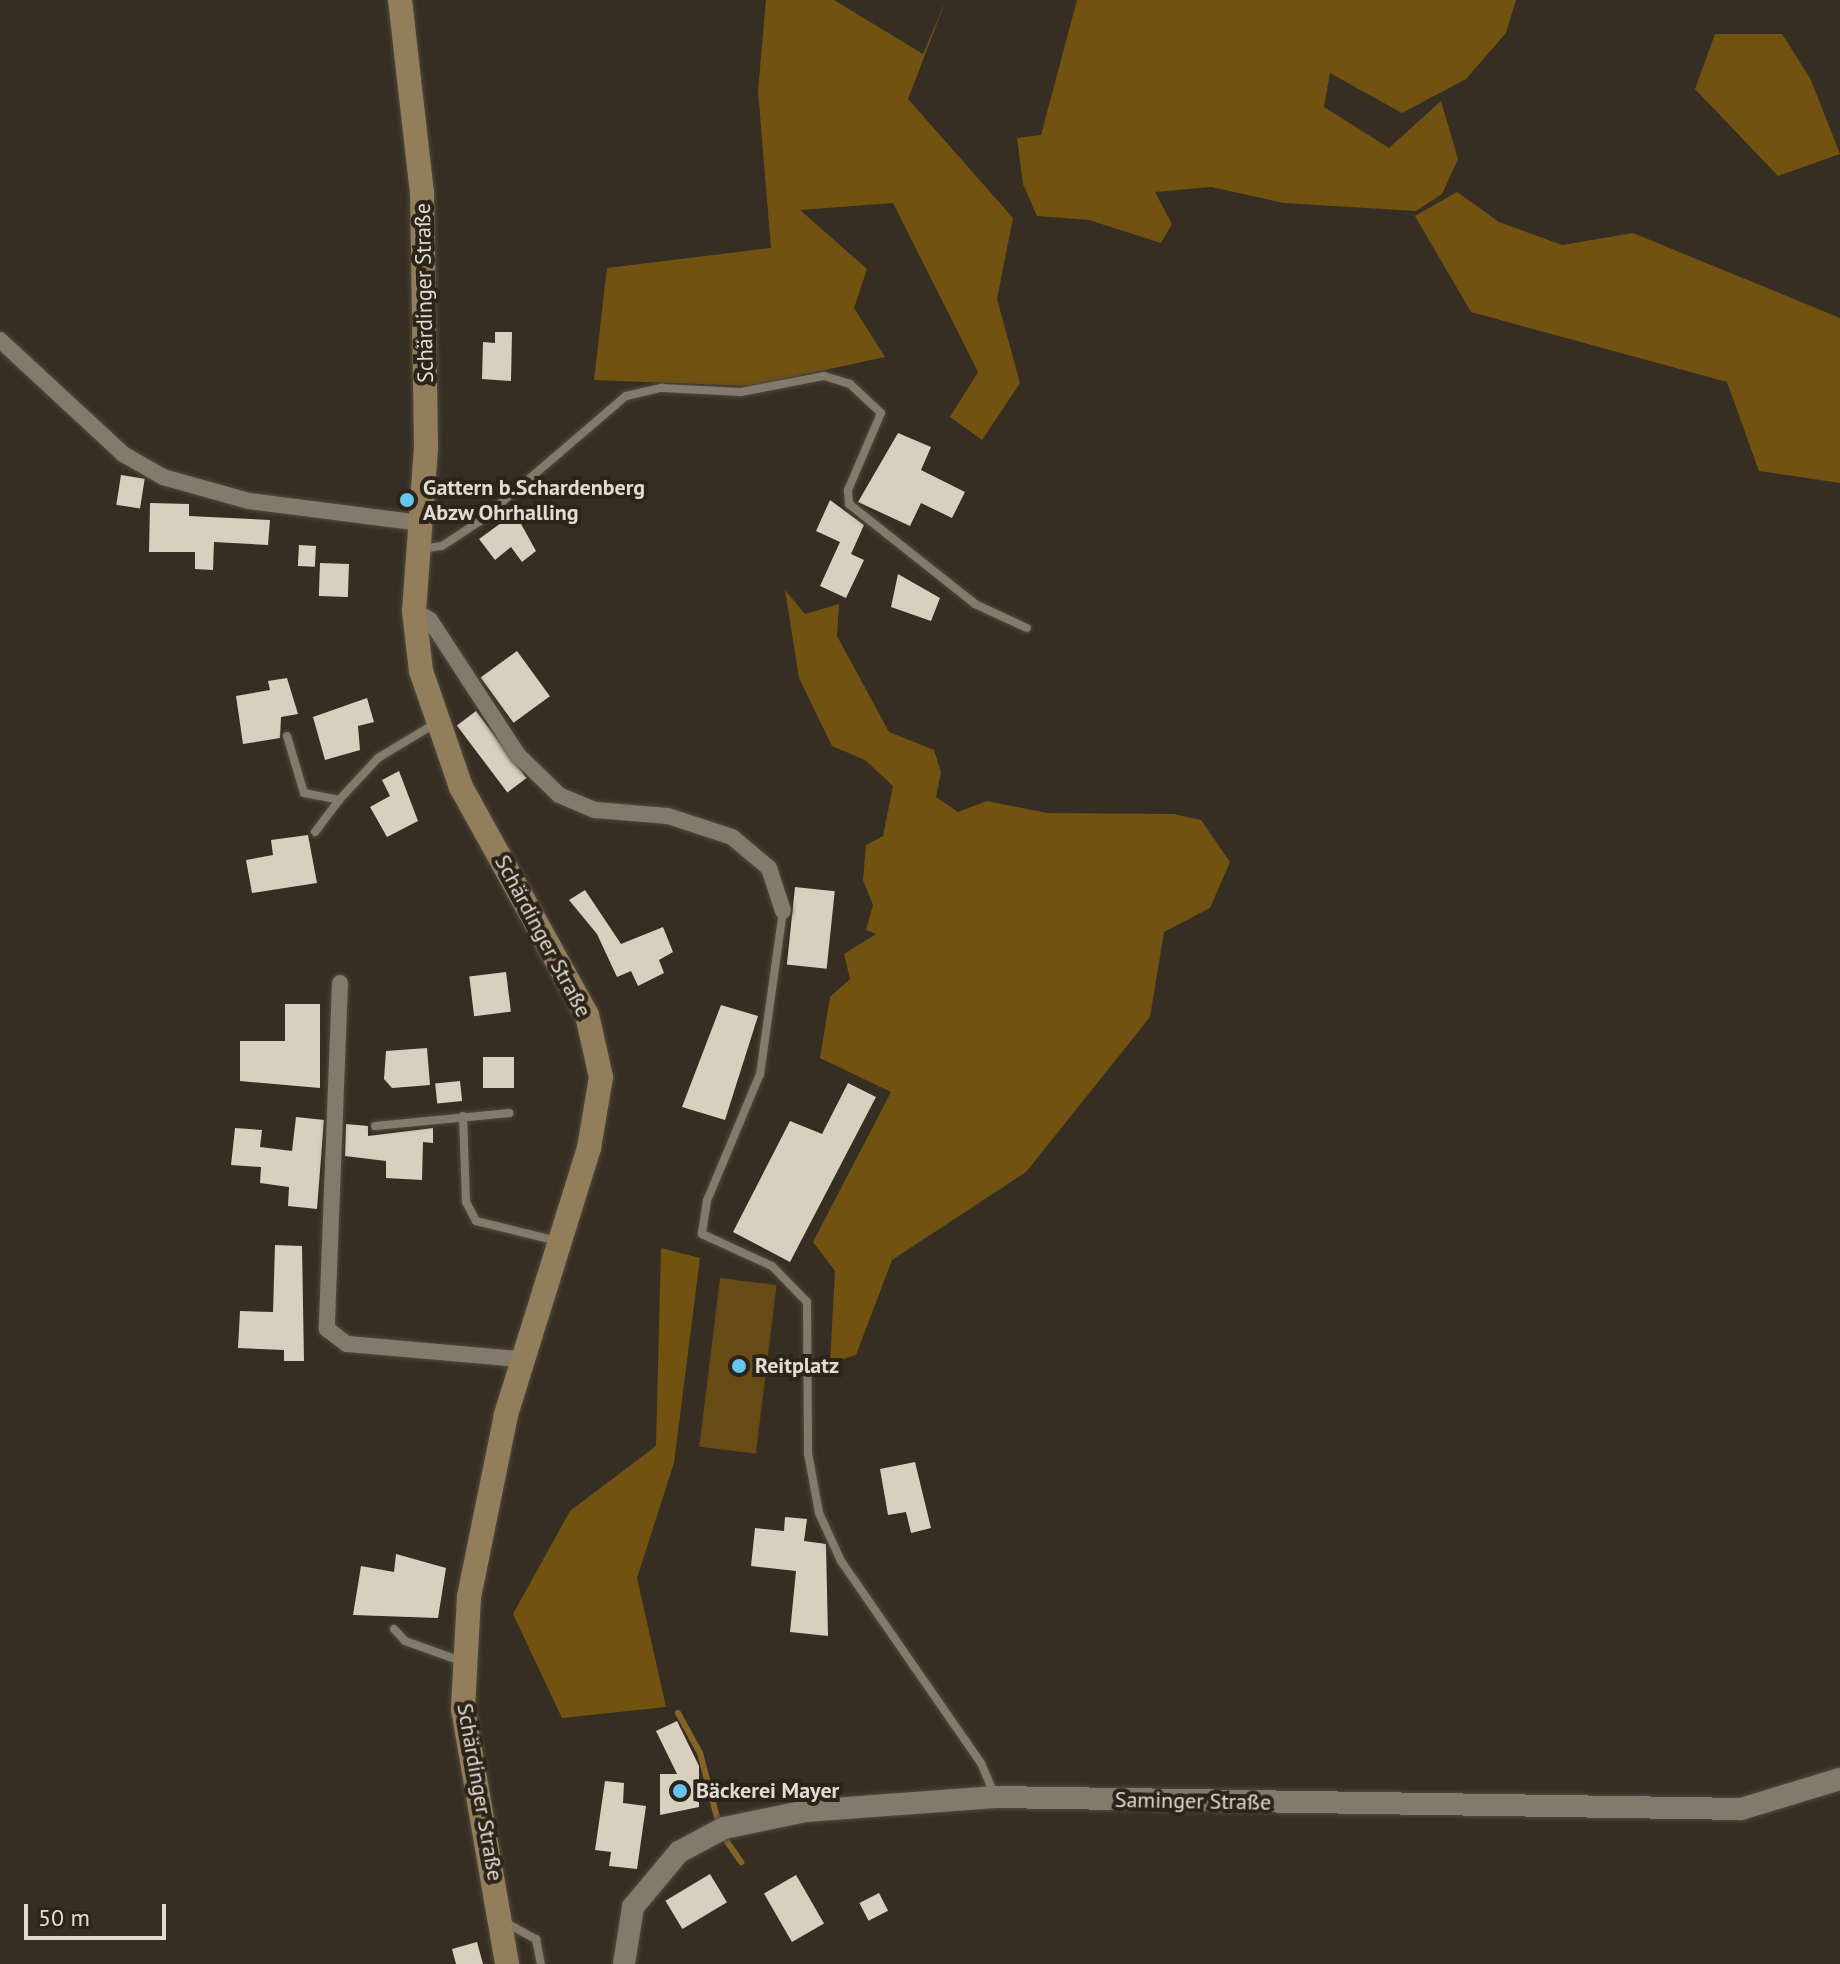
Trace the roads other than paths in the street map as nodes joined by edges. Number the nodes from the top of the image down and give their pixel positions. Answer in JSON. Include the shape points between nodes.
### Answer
{"nodes":[{"id":1,"x":400,"y":0,"type":"edge"},
{"id":2,"x":0,"y":340,"type":"edge"},
{"id":3,"x":421,"y":523,"type":"junction"},
{"id":4,"x":419,"y":549,"type":"junction"},
{"id":5,"x":414,"y":611,"type":"junction"},
{"id":6,"x":1027,"y":628,"type":"dead end"},
{"id":7,"x":436,"y":723,"type":"junction"},
{"id":8,"x":287,"y":736,"type":"dead end"},
{"id":9,"x":339,"y":800,"type":"junction"},
{"id":10,"x":315,"y":832,"type":"dead end"},
{"id":11,"x":783,"y":911,"type":"joint"},
{"id":12,"x":340,"y":983,"type":"dead end"},
{"id":13,"x":509,"y":1113,"type":"dead end"},
{"id":14,"x":463,"y":1116,"type":"junction"},
{"id":15,"x":375,"y":1126,"type":"dead end"},
{"id":16,"x":557,"y":1241,"type":"junction"},
{"id":17,"x":520,"y":1359,"type":"junction"},
{"id":18,"x":394,"y":1629,"type":"dead end"},
{"id":19,"x":464,"y":1662,"type":"junction"},
{"id":20,"x":1840,"y":1779,"type":"edge"},
{"id":21,"x":995,"y":1797,"type":"junction"},
{"id":22,"x":502,"y":1921,"type":"junction"},
{"id":23,"x":507,"y":1964,"type":"edge"},
{"id":24,"x":541,"y":1964,"type":"edge"},
{"id":25,"x":624,"y":1964,"type":"edge"}],
"edges":[{"from":1,"to":3,"type":"main road","name":"Schärdinger Straße","via":[[422,192]]},
{"from":2,"to":3,"type":"street","via":[[123,454],[163,477],[249,501]]},
{"from":3,"to":4,"type":"main road","name":"Schärdinger Straße"},
{"from":4,"to":5,"type":"main road","name":"Schärdinger Straße"},
{"from":4,"to":6,"type":"lane","via":[[442,546],[480,521],[626,396],[662,388],[741,392],[824,376],[850,384],[881,413],[848,490],[849,504],[975,604]]},
{"from":5,"to":7,"type":"main road","name":"Schärdinger Straße"},
{"from":5,"to":11,"type":"street","via":[[430,620],[518,755],[559,795],[595,810],[668,816],[732,837],[769,868]]},
{"from":7,"to":9,"type":"lane","via":[[378,758]]},
{"from":7,"to":16,"type":"main road","name":"Schärdinger Straße","via":[[461,787],[574,984],[597,1044],[598,1109]]},
{"from":8,"to":9,"type":"lane","via":[[304,793]]},
{"from":9,"to":10,"type":"lane"},
{"from":11,"to":21,"type":"lane","via":[[760,1074],[707,1201],[702,1234],[772,1266],[807,1302],[808,1453],[819,1513],[841,1561],[981,1763]]},
{"from":12,"to":17,"type":"street","via":[[327,1329],[347,1344]]},
{"from":13,"to":14,"type":"lane"},
{"from":14,"to":15,"type":"lane"},
{"from":14,"to":16,"type":"lane","via":[[466,1202],[476,1221]]},
{"from":16,"to":17,"type":"main road","name":"Schärdinger Straße"},
{"from":17,"to":19,"type":"main road","name":"Schärdinger Straße","via":[[479,1541]]},
{"from":18,"to":19,"type":"lane","via":[[405,1641]]},
{"from":19,"to":22,"type":"main road","name":"Schärdinger Straße","via":[[468,1750]]},
{"from":20,"to":21,"type":"street","name":"Saminger Straße","via":[[1741,1809]]},
{"from":21,"to":25,"type":"street","name":"Saminger Straße","via":[[876,1801],[739,1823],[708,1835],[645,1886],[630,1917]]},
{"from":22,"to":23,"type":"main road","name":"Schärdinger Straße"},
{"from":22,"to":24,"type":"lane","via":[[536,1939]]}]}
